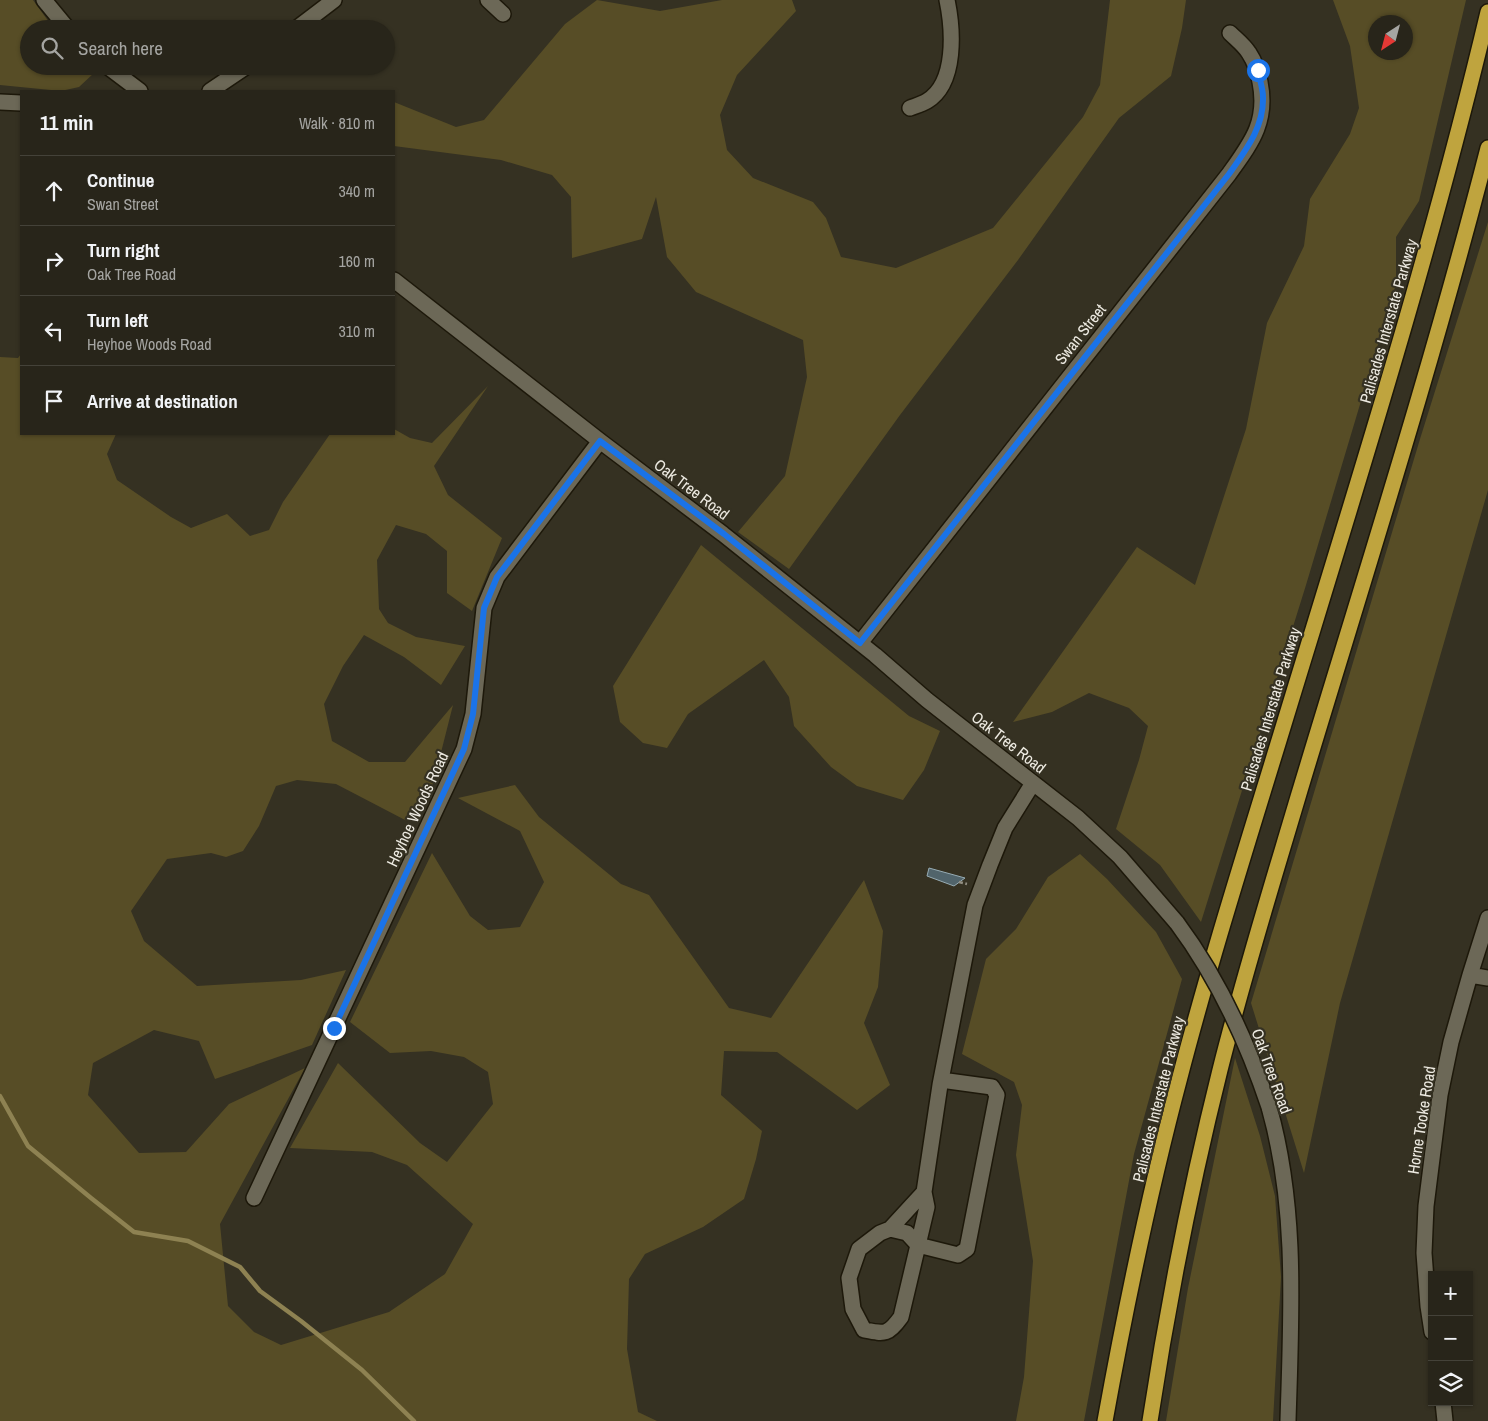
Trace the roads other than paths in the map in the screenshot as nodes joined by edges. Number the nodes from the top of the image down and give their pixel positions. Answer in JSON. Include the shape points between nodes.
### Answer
{"nodes":[{"id":1,"x":44,"y":0,"type":"edge"},
{"id":2,"x":334,"y":0,"type":"edge"},
{"id":3,"x":488,"y":0,"type":"edge"},
{"id":4,"x":946,"y":0,"type":"edge"},
{"id":5,"x":1488,"y":12,"type":"edge"},
{"id":6,"x":503,"y":14,"type":"dead end"},
{"id":7,"x":61,"y":20,"type":"edge"},
{"id":8,"x":308,"y":20,"type":"edge"},
{"id":9,"x":1230,"y":33,"type":"dead end"},
{"id":10,"x":119,"y":75,"type":"edge"},
{"id":11,"x":234,"y":75,"type":"edge"},
{"id":12,"x":139,"y":90,"type":"edge"},
{"id":13,"x":211,"y":90,"type":"edge"},
{"id":14,"x":0,"y":102,"type":"edge"},
{"id":15,"x":20,"y":103,"type":"edge"},
{"id":16,"x":910,"y":108,"type":"dead end"},
{"id":17,"x":1488,"y":148,"type":"edge"},
{"id":18,"x":395,"y":281,"type":"edge"},
{"id":19,"x":600,"y":441,"type":"junction"},
{"id":20,"x":860,"y":643,"type":"junction"},
{"id":21,"x":1033,"y":783,"type":"junction"},
{"id":22,"x":1488,"y":918,"type":"edge"},
{"id":23,"x":1470,"y":975,"type":"junction"},
{"id":24,"x":1488,"y":978,"type":"edge"},
{"id":25,"x":941,"y":1080,"type":"junction"},
{"id":26,"x":924,"y":1192,"type":"junction"},
{"id":27,"x":254,"y":1198,"type":"dead end"},
{"id":28,"x":890,"y":1229,"type":"junction"},
{"id":29,"x":918,"y":1245,"type":"junction"},
{"id":30,"x":1430,"y":1316,"type":"edge"},
{"id":31,"x":1443,"y":1406,"type":"edge"},
{"id":32,"x":1105,"y":1421,"type":"edge"},
{"id":33,"x":1150,"y":1421,"type":"edge"},
{"id":34,"x":1288,"y":1421,"type":"edge"},
{"id":35,"x":1445,"y":1421,"type":"edge"}],
"edges":[{"from":1,"to":7,"type":"street"},
{"from":2,"to":8,"type":"street"},
{"from":3,"to":6,"type":"street"},
{"from":4,"to":16,"type":"street","via":[[952,53],[942,84],[929,100]]},
{"from":5,"to":32,"type":"highway","name":"Palisades Interstate Parkway","via":[[1408,316],[1193,1030],[1140,1246]]},
{"from":9,"to":20,"type":"street","name":"Swan Street","via":[[1248,52],[1258,70],[1263,96],[1261,119],[1249,146]]},
{"from":10,"to":12,"type":"street"},
{"from":11,"to":13,"type":"street"},
{"from":14,"to":15,"type":"street"},
{"from":17,"to":33,"type":"highway","via":[[1436,335],[1232,1023],[1185,1221]]},
{"from":18,"to":19,"type":"street","name":"Oak Tree Road"},
{"from":19,"to":20,"type":"street","name":"Oak Tree Road","via":[[724,534]]},
{"from":19,"to":27,"type":"street","name":"Heyhoe Woods Road","via":[[497,577],[484,608],[473,714],[464,749]]},
{"from":20,"to":21,"type":"street","name":"Oak Tree Road"},
{"from":21,"to":25,"type":"street","via":[[1006,828],[976,905]]},
{"from":21,"to":34,"type":"street","name":"Oak Tree Road","bridge":true,"via":[[1109,846],[1177,923],[1208,969],[1254,1065],[1280,1156],[1290,1229],[1292,1291]]},
{"from":22,"to":23,"type":"street","name":"Horne Tooke Road"},
{"from":23,"to":24,"type":"street"},
{"from":23,"to":30,"type":"street","name":"Horne Tooke Road","via":[[1440,1095],[1426,1206],[1424,1253]]},
{"from":25,"to":26,"type":"street"},
{"from":25,"to":29,"type":"street","via":[[992,1087],[997,1095],[967,1249],[958,1255]]},
{"from":26,"to":28,"type":"street"},
{"from":26,"to":29,"type":"street","via":[[927,1207]]},
{"from":28,"to":29,"type":"street","via":[[907,1233]]},
{"from":28,"to":29,"type":"street","via":[[858,1249],[849,1278],[852,1309],[864,1330],[880,1333],[892,1330],[901,1317]]},
{"from":31,"to":35,"type":"street"}]}
